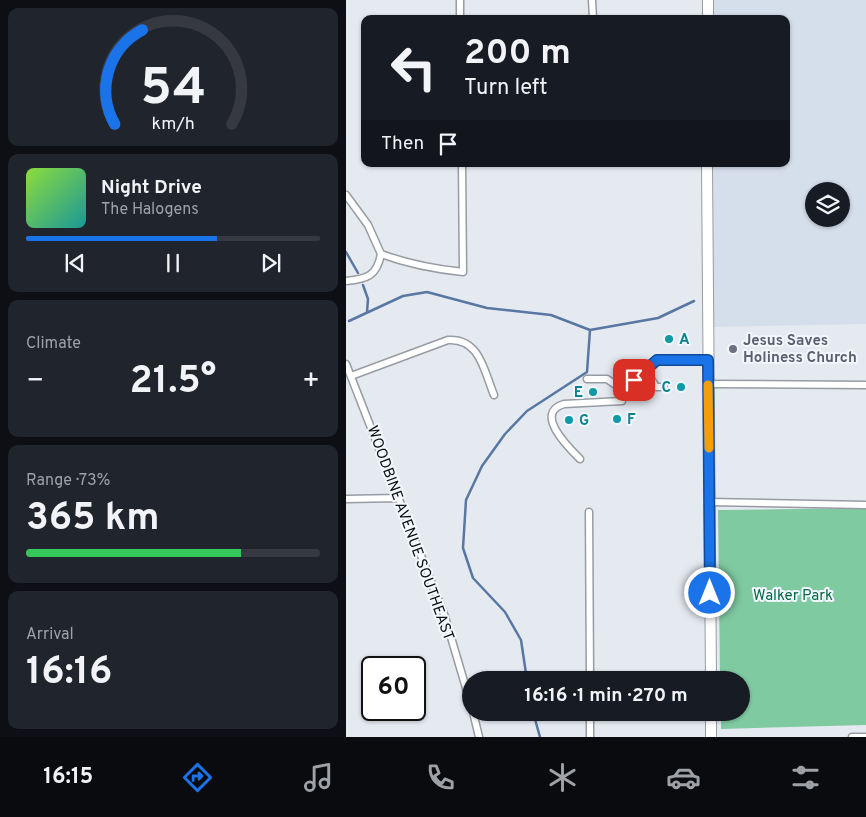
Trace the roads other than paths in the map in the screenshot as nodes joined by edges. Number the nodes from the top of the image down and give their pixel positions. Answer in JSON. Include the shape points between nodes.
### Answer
{"nodes":[{"id":1,"x":460,"y":0,"type":"edge"},
{"id":2,"x":592,"y":0,"type":"edge"},
{"id":3,"x":708,"y":0,"type":"edge"},
{"id":4,"x":460,"y":15,"type":"edge"},
{"id":5,"x":593,"y":15,"type":"edge"},
{"id":6,"x":708,"y":15,"type":"edge"},
{"id":7,"x":462,"y":167,"type":"edge"},
{"id":8,"x":708,"y":167,"type":"edge"},
{"id":9,"x":346,"y":196,"type":"edge"},
{"id":10,"x":382,"y":254,"type":"junction"},
{"id":11,"x":346,"y":281,"type":"edge"},
{"id":12,"x":708,"y":360,"type":"junction"},
{"id":13,"x":346,"y":364,"type":"edge"},
{"id":14,"x":646,"y":370,"type":"junction"},
{"id":15,"x":351,"y":376,"type":"junction"},
{"id":16,"x":587,"y":379,"type":"dead end"},
{"id":17,"x":708,"y":384,"type":"junction"},
{"id":18,"x":866,"y":385,"type":"edge"},
{"id":19,"x":664,"y":387,"type":"dead end"},
{"id":20,"x":623,"y":390,"type":"junction"},
{"id":21,"x":494,"y":395,"type":"dead end"},
{"id":22,"x":580,"y":459,"type":"dead end"},
{"id":23,"x":399,"y":498,"type":"junction"},
{"id":24,"x":346,"y":499,"type":"edge"},
{"id":25,"x":709,"y":502,"type":"junction"},
{"id":26,"x":866,"y":505,"type":"edge"},
{"id":27,"x":588,"y":512,"type":"dead end"},
{"id":28,"x":590,"y":671,"type":"edge"},
{"id":29,"x":711,"y":671,"type":"edge"},
{"id":30,"x":462,"y":675,"type":"edge"},
{"id":31,"x":475,"y":721,"type":"edge"},
{"id":32,"x":590,"y":721,"type":"edge"},
{"id":33,"x":711,"y":721,"type":"edge"},
{"id":34,"x":479,"y":737,"type":"edge"},
{"id":35,"x":590,"y":737,"type":"edge"},
{"id":36,"x":711,"y":737,"type":"edge"},
{"id":37,"x":852,"y":737,"type":"edge"},
{"id":38,"x":866,"y":737,"type":"edge"}],
"edges":[{"from":1,"to":4,"type":"street"},
{"from":2,"to":5,"type":"street"},
{"from":3,"to":6,"type":"main road"},
{"from":7,"to":10,"type":"street","via":[[463,272],[438,270]]},
{"from":8,"to":12,"type":"main road"},
{"from":9,"to":10,"type":"street","via":[[368,225]]},
{"from":10,"to":11,"type":"street","via":[[373,273]]},
{"from":12,"to":14,"type":"street","via":[[657,360]]},
{"from":12,"to":17,"type":"main road"},
{"from":13,"to":15,"type":"street","name":"WOODBINE AVENUE SOUTHEAST"},
{"from":14,"to":19,"type":"street","via":[[656,387]]},
{"from":14,"to":20,"type":"street"},
{"from":15,"to":21,"type":"street","via":[[455,340],[469,344],[475,350]]},
{"from":15,"to":23,"type":"street","name":"WOODBINE AVENUE SOUTHEAST"},
{"from":16,"to":20,"type":"street","via":[[607,379]]},
{"from":17,"to":18,"type":"street"},
{"from":17,"to":25,"type":"main road"},
{"from":20,"to":22,"type":"street","via":[[622,402],[564,404],[553,412],[554,426]]},
{"from":23,"to":24,"type":"street"},
{"from":23,"to":30,"type":"street","name":"WOODBINE AVENUE SOUTHEAST","via":[[445,617]]},
{"from":25,"to":26,"type":"street"},
{"from":25,"to":29,"type":"main road"},
{"from":27,"to":28,"type":"street"},
{"from":31,"to":34,"type":"street"},
{"from":32,"to":35,"type":"street"},
{"from":33,"to":36,"type":"main road"},
{"from":37,"to":38,"type":"street"}]}
